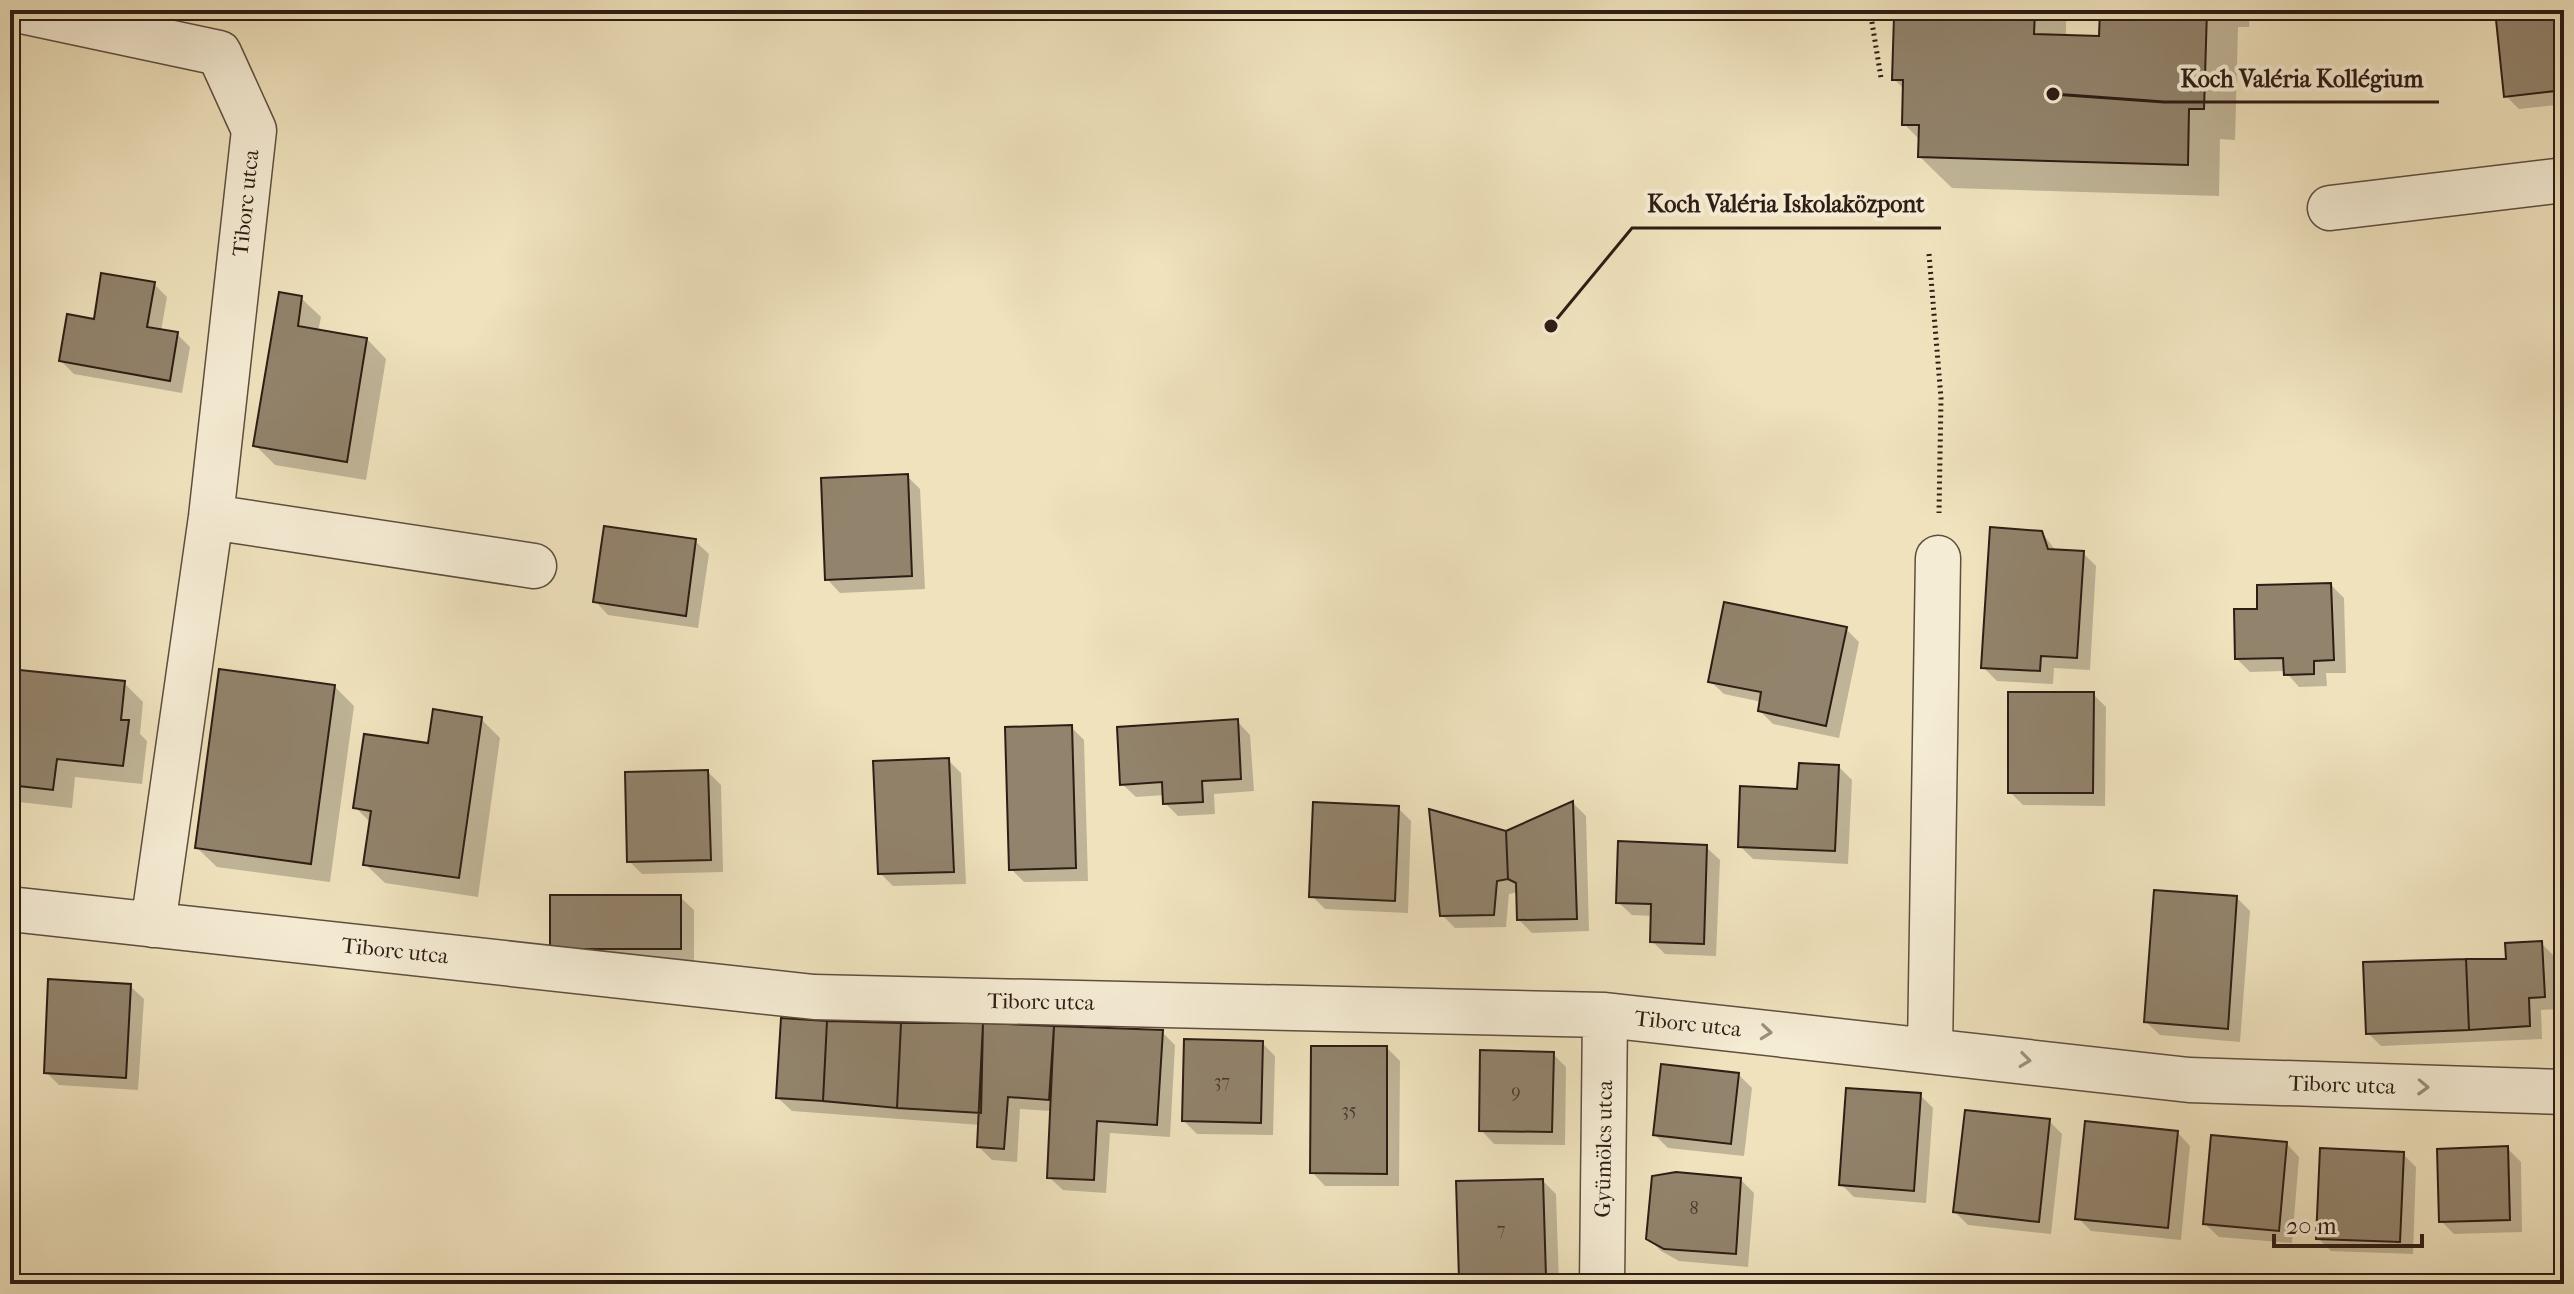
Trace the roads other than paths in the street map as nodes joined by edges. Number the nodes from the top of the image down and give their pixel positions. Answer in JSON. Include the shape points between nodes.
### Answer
{"nodes":[{"id":1,"x":17,"y":10,"type":"edge"},
{"id":2,"x":2564,"y":180,"type":"edge"},
{"id":3,"x":2330,"y":208,"type":"dead end"},
{"id":4,"x":211,"y":517,"type":"junction"},
{"id":5,"x":1938,"y":558,"type":"road end"},
{"id":6,"x":534,"y":566,"type":"dead end"},
{"id":7,"x":10,"y":909,"type":"edge"},
{"id":8,"x":153,"y":925,"type":"junction"},
{"id":9,"x":1605,"y":1015,"type":"junction"},
{"id":10,"x":1930,"y":1049,"type":"junction"},
{"id":11,"x":2564,"y":1092,"type":"edge"},
{"id":12,"x":1602,"y":1284,"type":"edge"}],
"edges":[{"from":1,"to":4,"type":"street","name":"Tiborc utca","via":[[219,53],[254,130]]},
{"from":2,"to":3,"type":"street"},
{"from":4,"to":6,"type":"street"},
{"from":4,"to":8,"type":"street","name":"Tiborc utca"},
{"from":5,"to":10,"type":"street"},
{"from":7,"to":8,"type":"street","name":"Tiborc utca"},
{"from":8,"to":9,"type":"street","name":"Tiborc utca","via":[[814,997]]},
{"from":9,"to":10,"type":"street","name":"Tiborc utca","one_way":true},
{"from":9,"to":12,"type":"street","name":"Gyümölcs utca"},
{"from":10,"to":11,"type":"street","name":"Tiborc utca","one_way":true,"via":[[2189,1080]]}]}
